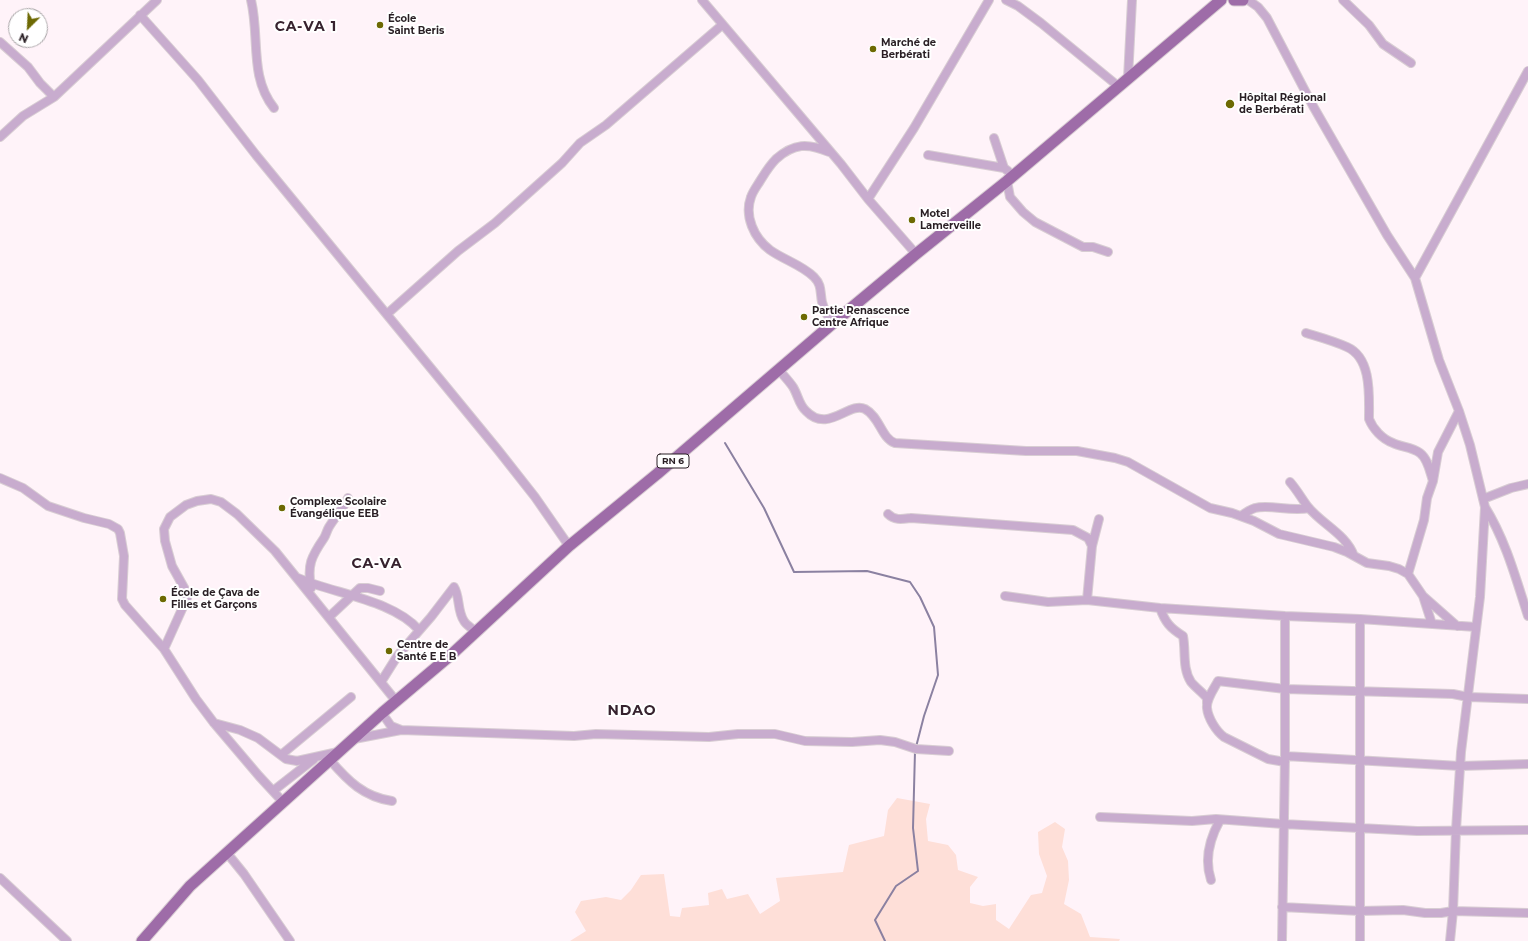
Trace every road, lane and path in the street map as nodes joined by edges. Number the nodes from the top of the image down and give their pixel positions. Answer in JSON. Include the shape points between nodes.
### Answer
{"nodes":[{"id":1,"x":157,"y":0,"type":"edge"},
{"id":2,"x":251,"y":0,"type":"edge"},
{"id":3,"x":702,"y":0,"type":"edge"},
{"id":4,"x":989,"y":0,"type":"edge"},
{"id":5,"x":1006,"y":0,"type":"edge"},
{"id":6,"x":1132,"y":0,"type":"edge"},
{"id":7,"x":1221,"y":0,"type":"edge"},
{"id":8,"x":1234,"y":0,"type":"edge"},
{"id":9,"x":1243,"y":0,"type":"edge"},
{"id":10,"x":1248,"y":0,"type":"edge"},
{"id":11,"x":1344,"y":0,"type":"edge"},
{"id":12,"x":140,"y":15,"type":"junction"},
{"id":13,"x":722,"y":25,"type":"junction"},
{"id":14,"x":0,"y":42,"type":"edge"},
{"id":15,"x":1412,"y":63,"type":"dead end"},
{"id":16,"x":1528,"y":71,"type":"edge"},
{"id":17,"x":1128,"y":78,"type":"junction"},
{"id":18,"x":1118,"y":86,"type":"junction"},
{"id":19,"x":54,"y":97,"type":"junction"},
{"id":20,"x":274,"y":108,"type":"dead end"},
{"id":21,"x":0,"y":137,"type":"edge"},
{"id":22,"x":994,"y":138,"type":"dead end"},
{"id":23,"x":831,"y":153,"type":"junction"},
{"id":24,"x":928,"y":155,"type":"dead end"},
{"id":25,"x":1004,"y":168,"type":"junction"},
{"id":26,"x":1009,"y":179,"type":"junction"},
{"id":27,"x":868,"y":199,"type":"junction"},
{"id":28,"x":1108,"y":252,"type":"dead end"},
{"id":29,"x":916,"y":254,"type":"junction"},
{"id":30,"x":1415,"y":278,"type":"junction"},
{"id":31,"x":386,"y":314,"type":"junction"},
{"id":32,"x":832,"y":324,"type":"junction"},
{"id":33,"x":1306,"y":333,"type":"dead end"},
{"id":34,"x":779,"y":370,"type":"junction"},
{"id":35,"x":1459,"y":411,"type":"junction"},
{"id":36,"x":0,"y":478,"type":"edge"},
{"id":37,"x":1433,"y":481,"type":"junction"},
{"id":38,"x":1290,"y":482,"type":"dead end"},
{"id":39,"x":1528,"y":484,"type":"edge"},
{"id":40,"x":348,"y":498,"type":"dead end"},
{"id":41,"x":1484,"y":503,"type":"junction"},
{"id":42,"x":1309,"y":508,"type":"junction"},
{"id":43,"x":888,"y":514,"type":"dead end"},
{"id":44,"x":1241,"y":516,"type":"junction"},
{"id":45,"x":1099,"y":519,"type":"dead end"},
{"id":46,"x":569,"y":546,"type":"junction"},
{"id":47,"x":1092,"y":546,"type":"junction"},
{"id":48,"x":1354,"y":556,"type":"junction"},
{"id":49,"x":1408,"y":574,"type":"junction"},
{"id":50,"x":296,"y":577,"type":"junction"},
{"id":51,"x":310,"y":583,"type":"junction"},
{"id":52,"x":380,"y":591,"type":"dead end"},
{"id":53,"x":351,"y":595,"type":"junction"},
{"id":54,"x":1005,"y":596,"type":"dead end"},
{"id":55,"x":1423,"y":596,"type":"junction"},
{"id":56,"x":313,"y":599,"type":"junction"},
{"id":57,"x":1087,"y":600,"type":"junction"},
{"id":58,"x":1160,"y":608,"type":"junction"},
{"id":59,"x":1285,"y":616,"type":"junction"},
{"id":60,"x":1528,"y":616,"type":"edge"},
{"id":61,"x":329,"y":617,"type":"junction"},
{"id":62,"x":1360,"y":619,"type":"junction"},
{"id":63,"x":1432,"y":624,"type":"junction"},
{"id":64,"x":1457,"y":626,"type":"junction"},
{"id":65,"x":1476,"y":627,"type":"junction"},
{"id":66,"x":419,"y":630,"type":"junction"},
{"id":67,"x":476,"y":632,"type":"junction"},
{"id":68,"x":164,"y":650,"type":"junction"},
{"id":69,"x":381,"y":682,"type":"junction"},
{"id":70,"x":1285,"y":690,"type":"junction"},
{"id":71,"x":1360,"y":691,"type":"junction"},
{"id":72,"x":351,"y":697,"type":"dead end"},
{"id":73,"x":1468,"y":697,"type":"junction"},
{"id":74,"x":1528,"y":699,"type":"edge"},
{"id":75,"x":396,"y":702,"type":"junction"},
{"id":76,"x":1206,"y":707,"type":"junction"},
{"id":77,"x":382,"y":713,"type":"junction"},
{"id":78,"x":214,"y":724,"type":"junction"},
{"id":79,"x":401,"y":730,"type":"junction"},
{"id":80,"x":353,"y":740,"type":"junction"},
{"id":81,"x":340,"y":751,"type":"junction"},
{"id":82,"x":949,"y":751,"type":"dead end"},
{"id":83,"x":281,"y":755,"type":"junction"},
{"id":84,"x":316,"y":757,"type":"junction"},
{"id":85,"x":1285,"y":759,"type":"junction"},
{"id":86,"x":330,"y":760,"type":"junction"},
{"id":87,"x":1360,"y":760,"type":"junction"},
{"id":88,"x":1528,"y":764,"type":"edge"},
{"id":89,"x":1460,"y":766,"type":"junction"},
{"id":90,"x":273,"y":791,"type":"junction"},
{"id":91,"x":392,"y":801,"type":"dead end"},
{"id":92,"x":283,"y":802,"type":"junction"},
{"id":93,"x":1100,"y":817,"type":"dead end"},
{"id":94,"x":1220,"y":820,"type":"junction"},
{"id":95,"x":1283,"y":824,"type":"junction"},
{"id":96,"x":1360,"y":827,"type":"junction"},
{"id":97,"x":1456,"y":830,"type":"junction"},
{"id":98,"x":1528,"y":830,"type":"edge"},
{"id":99,"x":227,"y":853,"type":"junction"},
{"id":100,"x":0,"y":878,"type":"edge"},
{"id":101,"x":1211,"y":880,"type":"dead end"},
{"id":102,"x":1282,"y":907,"type":"junction"},
{"id":103,"x":1453,"y":910,"type":"junction"},
{"id":104,"x":1360,"y":911,"type":"junction"},
{"id":105,"x":1528,"y":913,"type":"edge"},
{"id":106,"x":67,"y":941,"type":"edge"},
{"id":107,"x":142,"y":941,"type":"edge"},
{"id":108,"x":290,"y":941,"type":"edge"},
{"id":109,"x":1282,"y":941,"type":"edge"},
{"id":110,"x":1360,"y":941,"type":"edge"},
{"id":111,"x":1450,"y":941,"type":"edge"}],
"edges":[{"from":1,"to":12,"type":"street"},
{"from":2,"to":20,"type":"street","via":[[261,87]]},
{"from":3,"to":13,"type":"street"},
{"from":4,"to":27,"type":"street","via":[[914,128]]},
{"from":5,"to":18,"type":"street","via":[[1041,23]]},
{"from":6,"to":17,"type":"street"},
{"from":7,"to":17,"type":"main road","number":"RN 6"},
{"from":8,"to":9,"type":"main road"},
{"from":10,"to":30,"type":"street","via":[[1267,18],[1313,106],[1387,235]]},
{"from":11,"to":15,"type":"street","via":[[1369,25],[1383,44]]},
{"from":12,"to":19,"type":"street"},
{"from":12,"to":31,"type":"street","via":[[198,80],[256,156]]},
{"from":13,"to":23,"type":"street"},
{"from":13,"to":31,"type":"street","via":[[606,125],[580,143],[562,163],[495,223],[458,251]]},
{"from":14,"to":19,"type":"street","via":[[28,67]]},
{"from":16,"to":30,"type":"street"},
{"from":17,"to":18,"type":"main road","number":"RN 6"},
{"from":18,"to":26,"type":"main road","number":"RN 6"},
{"from":19,"to":21,"type":"street","via":[[23,116]]},
{"from":22,"to":25,"type":"street"},
{"from":23,"to":27,"type":"street"},
{"from":23,"to":32,"type":"street","via":[[816,147],[800,145],[789,149],[770,165],[751,196],[748,211],[756,235],[769,249],[805,269],[819,283],[825,312]]},
{"from":24,"to":25,"type":"street"},
{"from":25,"to":26,"type":"street"},
{"from":26,"to":28,"type":"street","via":[[1010,197],[1035,222],[1083,247]]},
{"from":26,"to":29,"type":"main road","number":"RN 6"},
{"from":27,"to":29,"type":"street"},
{"from":29,"to":32,"type":"main road","number":"RN 6"},
{"from":30,"to":35,"type":"street","via":[[1439,360]]},
{"from":31,"to":46,"type":"street","via":[[535,496]]},
{"from":32,"to":34,"type":"main road","number":"RN 6"},
{"from":33,"to":37,"type":"street","via":[[1348,347],[1359,357],[1368,379],[1371,424],[1382,437],[1392,443],[1420,453],[1426,460]]},
{"from":34,"to":44,"type":"street","via":[[793,388],[805,411],[811,416],[828,419],[861,408],[873,415],[888,439],[895,444],[1077,451],[1115,458],[1139,468],[1203,505]]},
{"from":34,"to":46,"type":"main road","number":"RN 6"},
{"from":35,"to":37,"type":"street","via":[[1438,452]]},
{"from":35,"to":41,"type":"street"},
{"from":36,"to":68,"type":"street","via":[[23,488],[48,506],[110,524],[118,529],[124,556],[122,599]]},
{"from":37,"to":49,"type":"street"},
{"from":38,"to":42,"type":"street"},
{"from":39,"to":41,"type":"street","via":[[1511,488]]},
{"from":40,"to":51,"type":"street","via":[[315,550],[310,565]]},
{"from":41,"to":60,"type":"street","via":[[1506,548]]},
{"from":41,"to":65,"type":"street","via":[[1480,597]]},
{"from":42,"to":44,"type":"street","via":[[1292,510],[1257,507]]},
{"from":42,"to":48,"type":"street","via":[[1344,538]]},
{"from":43,"to":47,"type":"street","via":[[898,520],[911,518],[1073,530],[1088,538]]},
{"from":44,"to":48,"type":"street","via":[[1279,534],[1334,547]]},
{"from":45,"to":47,"type":"street"},
{"from":46,"to":67,"type":"main road","number":"RN 6"},
{"from":47,"to":57,"type":"street"},
{"from":48,"to":49,"type":"street","via":[[1367,564],[1389,566]]},
{"from":49,"to":55,"type":"street"},
{"from":50,"to":51,"type":"street"},
{"from":50,"to":56,"type":"street"},
{"from":50,"to":68,"type":"street","via":[[275,551],[221,502],[211,499],[186,505],[170,517],[164,529],[172,566],[187,598]]},
{"from":51,"to":53,"type":"street"},
{"from":51,"to":56,"type":"street"},
{"from":52,"to":53,"type":"street","via":[[360,588]]},
{"from":53,"to":61,"type":"street"},
{"from":53,"to":66,"type":"street","via":[[402,615]]},
{"from":54,"to":57,"type":"street","via":[[1048,602]]},
{"from":55,"to":63,"type":"street"},
{"from":55,"to":64,"type":"street"},
{"from":56,"to":61,"type":"street"},
{"from":57,"to":58,"type":"street"},
{"from":58,"to":59,"type":"street"},
{"from":58,"to":76,"type":"street","via":[[1165,620],[1183,636],[1187,674],[1206,698]]},
{"from":59,"to":62,"type":"street"},
{"from":59,"to":70,"type":"street"},
{"from":61,"to":69,"type":"street"},
{"from":62,"to":63,"type":"street"},
{"from":62,"to":71,"type":"street"},
{"from":63,"to":64,"type":"street"},
{"from":64,"to":65,"type":"street"},
{"from":65,"to":73,"type":"street"},
{"from":66,"to":67,"type":"street","via":[[454,587],[464,621]]},
{"from":66,"to":69,"type":"street","via":[[398,655]]},
{"from":67,"to":75,"type":"main road","number":"RN 6"},
{"from":68,"to":78,"type":"street"},
{"from":69,"to":75,"type":"street"},
{"from":70,"to":71,"type":"street"},
{"from":70,"to":76,"type":"street","via":[[1218,681]]},
{"from":70,"to":85,"type":"street"},
{"from":71,"to":73,"type":"street","via":[[1453,694]]},
{"from":71,"to":87,"type":"street"},
{"from":72,"to":83,"type":"street"},
{"from":73,"to":74,"type":"street"},
{"from":73,"to":89,"type":"street"},
{"from":75,"to":77,"type":"main road","number":"RN 6"},
{"from":76,"to":85,"type":"street","via":[[1218,733],[1224,737],[1268,759]]},
{"from":77,"to":79,"type":"street","via":[[390,726]]},
{"from":77,"to":80,"type":"main road","number":"RN 6"},
{"from":78,"to":83,"type":"street","via":[[240,730],[258,738]]},
{"from":78,"to":90,"type":"street"},
{"from":79,"to":80,"type":"street"},
{"from":79,"to":82,"type":"street","via":[[574,736],[596,734],[709,737],[775,734],[805,741],[880,740],[916,749]]},
{"from":80,"to":81,"type":"main road","number":"RN 6"},
{"from":81,"to":84,"type":"street"},
{"from":81,"to":86,"type":"main road","number":"RN 6"},
{"from":83,"to":84,"type":"street","via":[[296,761]]},
{"from":84,"to":90,"type":"street"},
{"from":85,"to":87,"type":"street"},
{"from":85,"to":95,"type":"street"},
{"from":86,"to":91,"type":"street","via":[[358,788],[376,798]]},
{"from":86,"to":92,"type":"main road","number":"RN 6"},
{"from":87,"to":89,"type":"street"},
{"from":87,"to":96,"type":"street"},
{"from":88,"to":89,"type":"street"},
{"from":89,"to":97,"type":"street"},
{"from":90,"to":92,"type":"street"},
{"from":92,"to":99,"type":"main road","number":"RN 6"},
{"from":93,"to":94,"type":"street"},
{"from":94,"to":95,"type":"street"},
{"from":94,"to":101,"type":"street","via":[[1209,848],[1208,872]]},
{"from":95,"to":96,"type":"street"},
{"from":95,"to":102,"type":"street"},
{"from":96,"to":97,"type":"street","via":[[1417,831]]},
{"from":96,"to":104,"type":"street"},
{"from":97,"to":98,"type":"street"},
{"from":97,"to":103,"type":"street"},
{"from":99,"to":107,"type":"main road","number":"RN 6","via":[[190,886]]},
{"from":99,"to":108,"type":"street"},
{"from":100,"to":106,"type":"street"},
{"from":102,"to":104,"type":"street"},
{"from":102,"to":109,"type":"street"},
{"from":103,"to":104,"type":"street","via":[[1441,913],[1403,910]]},
{"from":103,"to":105,"type":"street"},
{"from":103,"to":111,"type":"street"},
{"from":104,"to":110,"type":"street"}]}
